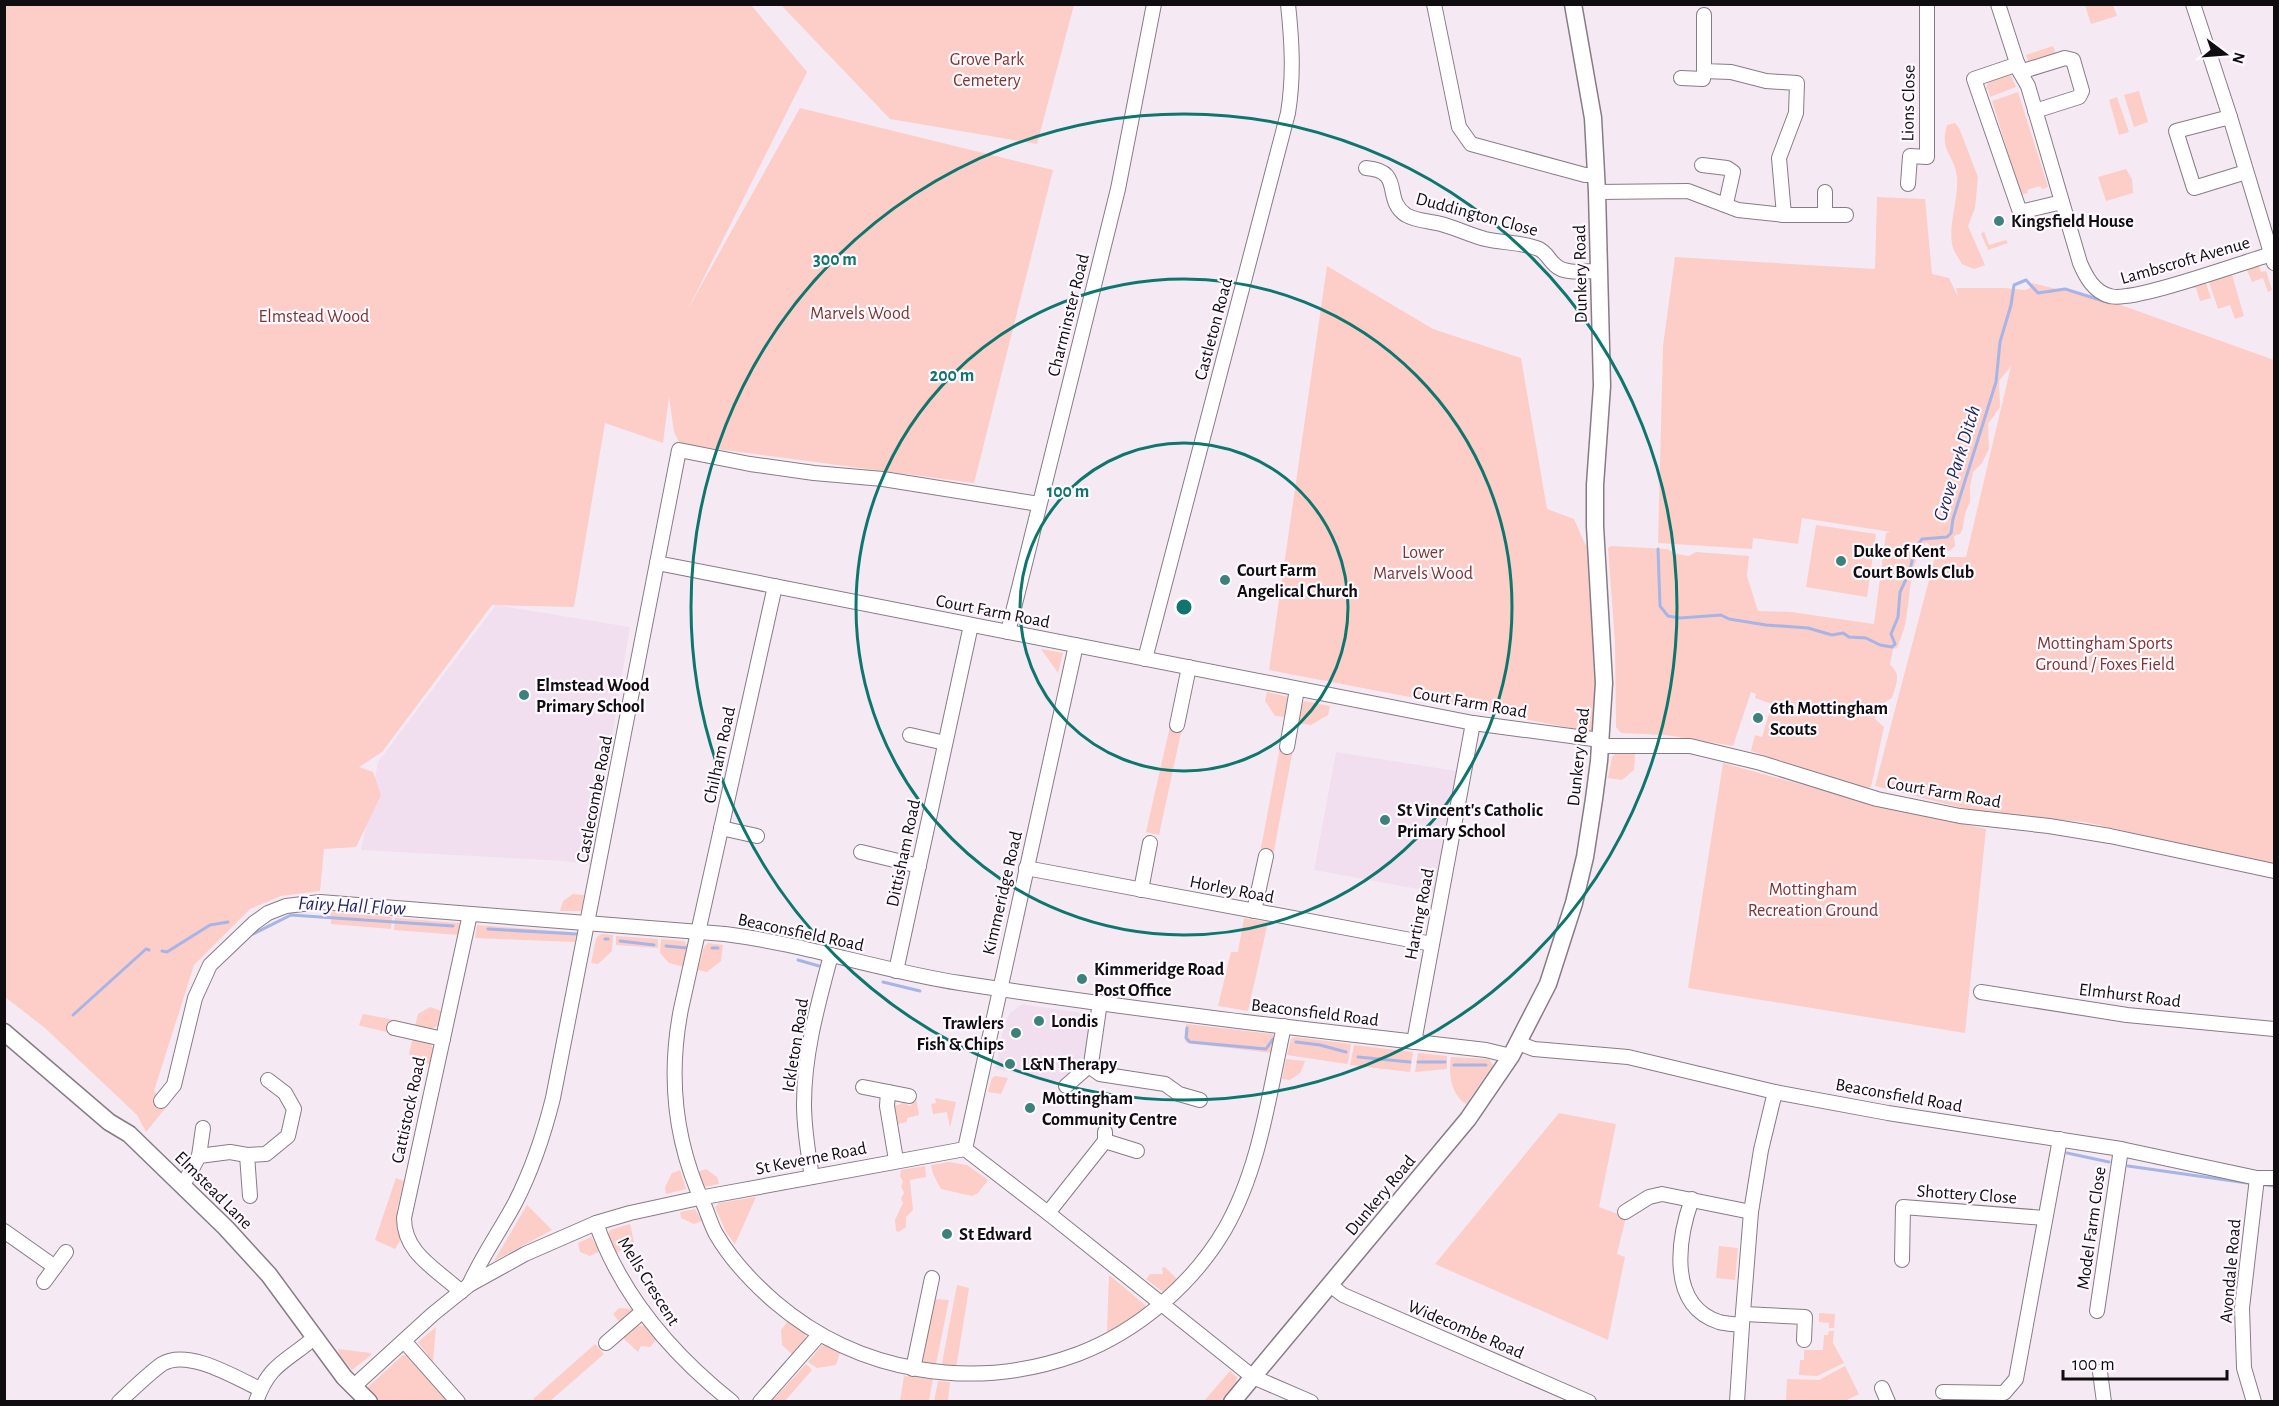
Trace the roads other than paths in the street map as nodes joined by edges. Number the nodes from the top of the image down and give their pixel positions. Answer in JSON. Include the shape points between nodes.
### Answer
{"nodes":[{"id":1,"x":1154,"y":4,"type":"edge"},
{"id":2,"x":1288,"y":4,"type":"edge"},
{"id":3,"x":1434,"y":4,"type":"edge"},
{"id":4,"x":1573,"y":4,"type":"edge"},
{"id":5,"x":1927,"y":4,"type":"edge"},
{"id":6,"x":1998,"y":4,"type":"edge"},
{"id":7,"x":2193,"y":4,"type":"edge"},
{"id":8,"x":1704,"y":15,"type":"dead end"},
{"id":9,"x":2019,"y":68,"type":"junction"},
{"id":10,"x":1681,"y":78,"type":"dead end"},
{"id":11,"x":1703,"y":79,"type":"junction"},
{"id":12,"x":2035,"y":111,"type":"junction"},
{"id":13,"x":2230,"y":117,"type":"junction"},
{"id":14,"x":1702,"y":165,"type":"dead end"},
{"id":15,"x":1366,"y":168,"type":"dead end"},
{"id":16,"x":2246,"y":172,"type":"junction"},
{"id":17,"x":1595,"y":175,"type":"junction"},
{"id":18,"x":1908,"y":184,"type":"dead end"},
{"id":19,"x":1597,"y":192,"type":"junction"},
{"id":20,"x":1825,"y":192,"type":"dead end"},
{"id":21,"x":2062,"y":202,"type":"junction"},
{"id":22,"x":1723,"y":204,"type":"junction"},
{"id":23,"x":1784,"y":215,"type":"junction"},
{"id":24,"x":1825,"y":215,"type":"junction"},
{"id":25,"x":1846,"y":215,"type":"dead end"},
{"id":26,"x":2273,"y":258,"type":"edge"},
{"id":27,"x":1599,"y":271,"type":"junction"},
{"id":28,"x":1039,"y":504,"type":"junction"},
{"id":29,"x":657,"y":563,"type":"junction"},
{"id":30,"x":775,"y":586,"type":"junction"},
{"id":31,"x":971,"y":625,"type":"junction"},
{"id":32,"x":1008,"y":632,"type":"junction"},
{"id":33,"x":1076,"y":645,"type":"junction"},
{"id":34,"x":1145,"y":659,"type":"junction"},
{"id":35,"x":1189,"y":667,"type":"junction"},
{"id":36,"x":1297,"y":688,"type":"junction"},
{"id":37,"x":1473,"y":723,"type":"junction"},
{"id":38,"x":1177,"y":725,"type":"dead end"},
{"id":39,"x":910,"y":735,"type":"dead end"},
{"id":40,"x":945,"y":743,"type":"junction"},
{"id":41,"x":1601,"y":743,"type":"junction"},
{"id":42,"x":1287,"y":747,"type":"dead end"},
{"id":43,"x":721,"y":828,"type":"junction"},
{"id":44,"x":757,"y":836,"type":"dead end"},
{"id":45,"x":1150,"y":843,"type":"dead end"},
{"id":46,"x":861,"y":852,"type":"dead end"},
{"id":47,"x":1266,"y":856,"type":"dead end"},
{"id":48,"x":919,"y":866,"type":"junction"},
{"id":49,"x":1026,"y":868,"type":"junction"},
{"id":50,"x":2274,"y":871,"type":"edge"},
{"id":51,"x":1141,"y":890,"type":"junction"},
{"id":52,"x":1254,"y":911,"type":"junction"},
{"id":53,"x":470,"y":914,"type":"junction"},
{"id":54,"x":588,"y":923,"type":"junction"},
{"id":55,"x":698,"y":932,"type":"junction"},
{"id":56,"x":1432,"y":944,"type":"junction"},
{"id":57,"x":831,"y":955,"type":"junction"},
{"id":58,"x":896,"y":971,"type":"junction"},
{"id":59,"x":999,"y":988,"type":"junction"},
{"id":60,"x":1982,"y":992,"type":"dead end"},
{"id":61,"x":1100,"y":1002,"type":"junction"},
{"id":62,"x":1284,"y":1026,"type":"junction"},
{"id":63,"x":394,"y":1028,"type":"dead end"},
{"id":64,"x":2274,"y":1029,"type":"edge"},
{"id":65,"x":4,"y":1032,"type":"edge"},
{"id":66,"x":443,"y":1039,"type":"junction"},
{"id":67,"x":1414,"y":1042,"type":"junction"},
{"id":68,"x":1515,"y":1049,"type":"junction"},
{"id":69,"x":1096,"y":1069,"type":"junction"},
{"id":70,"x":268,"y":1080,"type":"dead end"},
{"id":71,"x":1066,"y":1086,"type":"dead end"},
{"id":72,"x":863,"y":1087,"type":"dead end"},
{"id":73,"x":888,"y":1092,"type":"junction"},
{"id":74,"x":1775,"y":1092,"type":"junction"},
{"id":75,"x":909,"y":1096,"type":"dead end"},
{"id":76,"x":1200,"y":1100,"type":"dead end"},
{"id":77,"x":160,"y":1101,"type":"dead end"},
{"id":78,"x":203,"y":1128,"type":"dead end"},
{"id":79,"x":2060,"y":1139,"type":"junction"},
{"id":80,"x":965,"y":1149,"type":"junction"},
{"id":81,"x":2121,"y":1149,"type":"junction"},
{"id":82,"x":1137,"y":1151,"type":"dead end"},
{"id":83,"x":248,"y":1155,"type":"junction"},
{"id":84,"x":199,"y":1156,"type":"junction"},
{"id":85,"x":896,"y":1160,"type":"junction"},
{"id":86,"x":812,"y":1177,"type":"junction"},
{"id":87,"x":2257,"y":1178,"type":"junction"},
{"id":88,"x":2274,"y":1178,"type":"edge"},
{"id":89,"x":183,"y":1185,"type":"junction"},
{"id":90,"x":1628,"y":1191,"type":"dead end"},
{"id":91,"x":250,"y":1196,"type":"dead end"},
{"id":92,"x":699,"y":1198,"type":"junction"},
{"id":93,"x":1692,"y":1199,"type":"junction"},
{"id":94,"x":1636,"y":1203,"type":"junction"},
{"id":95,"x":1625,"y":1212,"type":"dead end"},
{"id":96,"x":1751,"y":1212,"type":"junction"},
{"id":97,"x":1048,"y":1213,"type":"junction"},
{"id":98,"x":2045,"y":1218,"type":"junction"},
{"id":99,"x":596,"y":1223,"type":"junction"},
{"id":100,"x":6,"y":1234,"type":"edge"},
{"id":101,"x":66,"y":1252,"type":"dead end"},
{"id":102,"x":1902,"y":1260,"type":"dead end"},
{"id":103,"x":55,"y":1267,"type":"junction"},
{"id":104,"x":932,"y":1278,"type":"dead end"},
{"id":105,"x":44,"y":1282,"type":"dead end"},
{"id":106,"x":1330,"y":1285,"type":"junction"},
{"id":107,"x":465,"y":1288,"type":"junction"},
{"id":108,"x":1162,"y":1303,"type":"junction"},
{"id":109,"x":643,"y":1311,"type":"junction"},
{"id":110,"x":2097,"y":1311,"type":"dead end"},
{"id":111,"x":1743,"y":1319,"type":"junction"},
{"id":112,"x":819,"y":1335,"type":"junction"},
{"id":113,"x":315,"y":1337,"type":"junction"},
{"id":114,"x":1804,"y":1340,"type":"dead end"},
{"id":115,"x":404,"y":1341,"type":"junction"},
{"id":116,"x":606,"y":1343,"type":"dead end"},
{"id":117,"x":913,"y":1369,"type":"junction"},
{"id":118,"x":2100,"y":1372,"type":"dead end"},
{"id":119,"x":1253,"y":1377,"type":"junction"},
{"id":120,"x":353,"y":1387,"type":"junction"},
{"id":121,"x":1882,"y":1388,"type":"dead end"},
{"id":122,"x":1943,"y":1392,"type":"dead end"},
{"id":123,"x":258,"y":1395,"type":"edge"},
{"id":124,"x":2007,"y":1397,"type":"edge"},
{"id":125,"x":119,"y":1401,"type":"edge"},
{"id":126,"x":369,"y":1401,"type":"edge"},
{"id":127,"x":458,"y":1401,"type":"edge"},
{"id":128,"x":732,"y":1401,"type":"edge"},
{"id":129,"x":760,"y":1401,"type":"edge"},
{"id":130,"x":1232,"y":1401,"type":"edge"},
{"id":131,"x":1311,"y":1401,"type":"edge"},
{"id":132,"x":1589,"y":1401,"type":"edge"},
{"id":133,"x":1737,"y":1401,"type":"edge"},
{"id":134,"x":1888,"y":1401,"type":"edge"},
{"id":135,"x":2104,"y":1401,"type":"edge"},
{"id":136,"x":2254,"y":1401,"type":"edge"}],
"edges":[{"from":1,"to":28,"type":"street","name":"Charminster Road","via":[[1118,189]]},
{"from":2,"to":34,"type":"street","name":"Castleton Road","via":[[1293,63],[1288,113]]},
{"from":3,"to":17,"type":"street","via":[[1459,127],[1471,144]]},
{"from":4,"to":17,"type":"street","name":"Dunkery Road","via":[[1593,118]]},
{"from":5,"to":18,"type":"street","name":"Lions Close","via":[[1926,157],[1910,156]]},
{"from":6,"to":9,"type":"street","name":"Lambscroft Avenue"},
{"from":7,"to":13,"type":"street"},
{"from":8,"to":11,"type":"street"},
{"from":9,"to":12,"type":"street","name":"Lambscroft Avenue"},
{"from":9,"to":12,"type":"street","via":[[2065,58],[2073,60],[2082,91],[2079,97]]},
{"from":9,"to":21,"type":"street","via":[[1974,79],[2020,212]]},
{"from":10,"to":11,"type":"street"},
{"from":11,"to":23,"type":"street","via":[[1731,72],[1766,81],[1797,83],[1796,112],[1779,158]]},
{"from":12,"to":21,"type":"street","name":"Lambscroft Avenue"},
{"from":13,"to":16,"type":"street"},
{"from":13,"to":16,"type":"street","via":[[2176,131],[2194,188]]},
{"from":14,"to":22,"type":"street","via":[[1733,172]]},
{"from":15,"to":27,"type":"street","name":"Duddington Close","via":[[1389,177],[1395,202],[1412,218],[1533,247],[1566,271]]},
{"from":16,"to":26,"type":"street"},
{"from":17,"to":19,"type":"street","name":"Dunkery Road"},
{"from":19,"to":22,"type":"street","via":[[1688,191]]},
{"from":19,"to":27,"type":"street","name":"Dunkery Road"},
{"from":20,"to":24,"type":"street"},
{"from":21,"to":26,"type":"street","name":"Lambscroft Avenue","via":[[2083,271],[2092,285],[2109,296],[2117,298]]},
{"from":22,"to":23,"type":"street","via":[[1738,210]]},
{"from":23,"to":24,"type":"street"},
{"from":24,"to":25,"type":"street"},
{"from":27,"to":41,"type":"street","name":"Dunkery Road","via":[[1602,386],[1595,526],[1604,647]]},
{"from":28,"to":29,"type":"street","name":"Castlecombe Road","via":[[883,478],[750,464],[679,450]]},
{"from":28,"to":32,"type":"street","name":"Charminster Road"},
{"from":29,"to":30,"type":"street","name":"Court Farm Road"},
{"from":29,"to":54,"type":"street","name":"Castlecombe Road"},
{"from":30,"to":31,"type":"street","name":"Court Farm Road"},
{"from":30,"to":43,"type":"street","name":"Chilham Road"},
{"from":31,"to":32,"type":"street","name":"Court Farm Road"},
{"from":31,"to":40,"type":"street","name":"Dittisham Road"},
{"from":32,"to":33,"type":"street","name":"Court Farm Road"},
{"from":33,"to":34,"type":"street","name":"Court Farm Road"},
{"from":33,"to":49,"type":"street","name":"Kimmeridge Road"},
{"from":34,"to":35,"type":"street","name":"Court Farm Road"},
{"from":35,"to":36,"type":"street","name":"Court Farm Road"},
{"from":35,"to":38,"type":"street"},
{"from":36,"to":37,"type":"street","name":"Court Farm Road"},
{"from":36,"to":42,"type":"street"},
{"from":37,"to":41,"type":"street","name":"Court Farm Road"},
{"from":37,"to":56,"type":"street","name":"Harting Road"},
{"from":39,"to":40,"type":"street"},
{"from":40,"to":48,"type":"street","name":"Dittisham Road"},
{"from":41,"to":50,"type":"street","name":"Court Farm Road","via":[[1690,746],[1877,799],[1960,816],[2110,836]]},
{"from":41,"to":68,"type":"street","name":"Dunkery Road","via":[[1591,824],[1574,903],[1548,984]]},
{"from":43,"to":44,"type":"street"},
{"from":43,"to":55,"type":"street","name":"Chilham Road"},
{"from":45,"to":51,"type":"street"},
{"from":46,"to":48,"type":"street"},
{"from":47,"to":52,"type":"street"},
{"from":48,"to":58,"type":"street","name":"Dittisham Road"},
{"from":49,"to":51,"type":"street","name":"Horley Road"},
{"from":49,"to":59,"type":"street","name":"Kimmeridge Road"},
{"from":51,"to":52,"type":"street","name":"Horley Road"},
{"from":52,"to":56,"type":"street","name":"Horley Road"},
{"from":53,"to":54,"type":"street","name":"Beaconsfield Road"},
{"from":53,"to":66,"type":"street","name":"Cattistock Road"},
{"from":53,"to":77,"type":"street","name":"Beaconsfield Road","via":[[320,902],[286,906],[268,913],[210,965],[195,998],[174,1085]]},
{"from":54,"to":55,"type":"street","name":"Beaconsfield Road"},
{"from":54,"to":107,"type":"street","name":"Castlecombe Road","via":[[544,1133],[516,1202]]},
{"from":55,"to":57,"type":"street","name":"Beaconsfield Road","via":[[766,939]]},
{"from":55,"to":92,"type":"street","name":"Chilham Road","via":[[675,1039],[674,1067],[679,1135]]},
{"from":56,"to":67,"type":"street","name":"Harting Road"},
{"from":57,"to":58,"type":"street","name":"Beaconsfield Road"},
{"from":57,"to":86,"type":"street","name":"Ickleton Road","via":[[806,1067],[804,1105]]},
{"from":58,"to":59,"type":"street","name":"Beaconsfield Road"},
{"from":59,"to":61,"type":"street","name":"Beaconsfield Road"},
{"from":59,"to":80,"type":"street","name":"Kimmeridge Road"},
{"from":60,"to":64,"type":"street","name":"Elmhurst Road","via":[[2127,1015]]},
{"from":61,"to":62,"type":"street","name":"Beaconsfield Road"},
{"from":61,"to":69,"type":"street"},
{"from":62,"to":67,"type":"street","name":"Beaconsfield Road"},
{"from":62,"to":108,"type":"street","name":"Chilham Road","via":[[1254,1163],[1241,1197],[1225,1230],[1206,1256]]},
{"from":63,"to":66,"type":"street"},
{"from":65,"to":89,"type":"street","name":"Elmstead Lane","via":[[109,1122],[129,1134]]},
{"from":66,"to":107,"type":"street","name":"Cattistock Road","via":[[404,1223],[414,1251]]},
{"from":67,"to":68,"type":"street","name":"Beaconsfield Road","via":[[1486,1050]]},
{"from":68,"to":74,"type":"street","name":"Beaconsfield Road","via":[[1601,1054],[1660,1063]]},
{"from":68,"to":106,"type":"street","name":"Dunkery Road","via":[[1468,1119]]},
{"from":69,"to":71,"type":"street"},
{"from":69,"to":76,"type":"street","via":[[1166,1084],[1179,1094]]},
{"from":70,"to":83,"type":"street","via":[[285,1093],[294,1109],[288,1136],[266,1154]]},
{"from":72,"to":73,"type":"street"},
{"from":73,"to":75,"type":"street"},
{"from":73,"to":85,"type":"street"},
{"from":74,"to":79,"type":"street","name":"Beaconsfield Road"},
{"from":74,"to":96,"type":"street"},
{"from":78,"to":84,"type":"street"},
{"from":79,"to":81,"type":"street","name":"Beaconsfield Road"},
{"from":79,"to":98,"type":"street"},
{"from":80,"to":85,"type":"street","name":"St Keverne Road"},
{"from":80,"to":97,"type":"street"},
{"from":81,"to":87,"type":"street","name":"Beaconsfield Road"},
{"from":81,"to":110,"type":"street","name":"Model Farm Close"},
{"from":82,"to":97,"type":"street","via":[[1105,1136]]},
{"from":83,"to":84,"type":"street","via":[[230,1152]]},
{"from":83,"to":91,"type":"street"},
{"from":84,"to":89,"type":"street"},
{"from":85,"to":86,"type":"street","name":"St Keverne Road"},
{"from":86,"to":92,"type":"street","name":"St Keverne Road"},
{"from":87,"to":88,"type":"street","name":"Beaconsfield Road"},
{"from":87,"to":136,"type":"street","name":"Avondale Road","via":[[2242,1308],[2244,1368]]},
{"from":89,"to":113,"type":"street","name":"Elmstead Lane","via":[[269,1275]]},
{"from":90,"to":94,"type":"street"},
{"from":92,"to":99,"type":"street","name":"St Keverne Road"},
{"from":92,"to":112,"type":"street","name":"Chilham Road","via":[[715,1233],[734,1261],[762,1291]]},
{"from":93,"to":94,"type":"street","via":[[1656,1195]]},
{"from":93,"to":96,"type":"street"},
{"from":93,"to":111,"type":"street","via":[[1683,1230],[1682,1282],[1692,1302],[1718,1322]]},
{"from":94,"to":95,"type":"street"},
{"from":96,"to":111,"type":"street"},
{"from":97,"to":108,"type":"street"},
{"from":98,"to":102,"type":"street","name":"Shottery Close","via":[[1903,1207]]},
{"from":98,"to":124,"type":"street","via":[[2016,1379]]},
{"from":99,"to":107,"type":"street","name":"St Keverne Road","via":[[525,1254]]},
{"from":99,"to":109,"type":"street","name":"Mells Crescent","via":[[607,1251]]},
{"from":100,"to":103,"type":"street"},
{"from":101,"to":103,"type":"street"},
{"from":103,"to":105,"type":"street"},
{"from":104,"to":117,"type":"street"},
{"from":106,"to":119,"type":"street","name":"Dunkery Road"},
{"from":106,"to":132,"type":"street","name":"Widecombe Road","via":[[1343,1295]]},
{"from":107,"to":115,"type":"street","name":"St Keverne Road"},
{"from":108,"to":117,"type":"street","name":"Chilham Road","via":[[1122,1332],[1059,1361],[977,1375]]},
{"from":108,"to":119,"type":"street"},
{"from":109,"to":116,"type":"street"},
{"from":109,"to":128,"type":"street","name":"Mells Crescent","via":[[688,1364]]},
{"from":111,"to":114,"type":"street","via":[[1805,1317]]},
{"from":111,"to":133,"type":"street"},
{"from":112,"to":117,"type":"street","name":"Chilham Road","via":[[849,1350]]},
{"from":112,"to":129,"type":"street"},
{"from":113,"to":120,"type":"street","name":"Elmstead Lane"},
{"from":113,"to":123,"type":"street","via":[[274,1367]]},
{"from":115,"to":120,"type":"street","name":"St Keverne Road"},
{"from":115,"to":127,"type":"street"},
{"from":118,"to":135,"type":"street"},
{"from":119,"to":130,"type":"street","name":"Dunkery Road"},
{"from":119,"to":131,"type":"street"},
{"from":120,"to":126,"type":"street","name":"Elmstead Lane"},
{"from":121,"to":134,"type":"street"},
{"from":122,"to":124,"type":"street"},
{"from":123,"to":125,"type":"street","via":[[205,1364],[187,1359],[164,1363]]}]}
